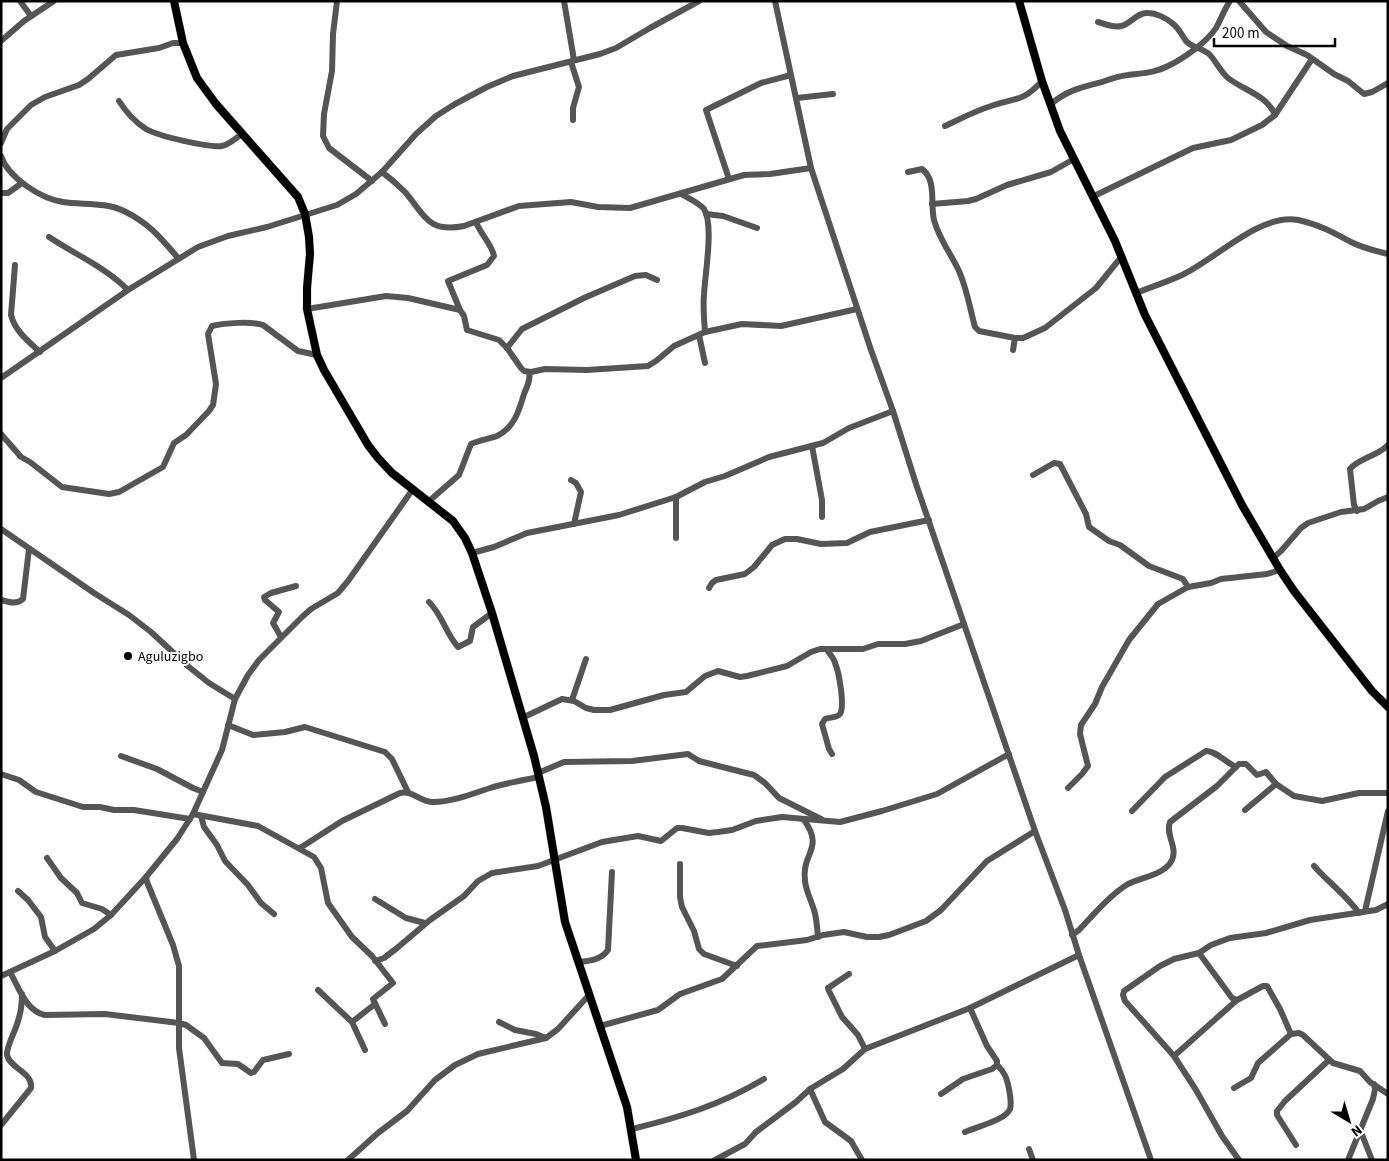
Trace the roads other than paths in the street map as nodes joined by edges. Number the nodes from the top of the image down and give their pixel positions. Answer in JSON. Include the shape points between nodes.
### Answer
{"nodes":[{"id":1,"x":20,"y":1,"type":"edge"},
{"id":2,"x":54,"y":1,"type":"edge"},
{"id":3,"x":174,"y":1,"type":"edge"},
{"id":4,"x":337,"y":1,"type":"edge"},
{"id":5,"x":564,"y":1,"type":"edge"},
{"id":6,"x":699,"y":1,"type":"edge"},
{"id":7,"x":775,"y":1,"type":"edge"},
{"id":8,"x":1019,"y":1,"type":"edge"},
{"id":9,"x":1230,"y":1,"type":"edge"},
{"id":10,"x":1239,"y":1,"type":"edge"},
{"id":11,"x":31,"y":16,"type":"junction"},
{"id":12,"x":1098,"y":22,"type":"dead end"},
{"id":13,"x":1,"y":42,"type":"edge"},
{"id":14,"x":183,"y":43,"type":"junction"},
{"id":15,"x":1196,"y":48,"type":"junction"},
{"id":16,"x":1312,"y":59,"type":"junction"},
{"id":17,"x":573,"y":61,"type":"junction"},
{"id":18,"x":792,"y":75,"type":"junction"},
{"id":19,"x":1042,"y":81,"type":"junction"},
{"id":20,"x":1388,"y":83,"type":"edge"},
{"id":21,"x":833,"y":94,"type":"dead end"},
{"id":22,"x":797,"y":98,"type":"junction"},
{"id":23,"x":119,"y":101,"type":"dead end"},
{"id":24,"x":1050,"y":105,"type":"junction"},
{"id":25,"x":1275,"y":115,"type":"junction"},
{"id":26,"x":574,"y":120,"type":"dead end"},
{"id":27,"x":945,"y":126,"type":"dead end"},
{"id":28,"x":242,"y":134,"type":"junction"},
{"id":29,"x":1,"y":143,"type":"edge"},
{"id":30,"x":1,"y":156,"type":"edge"},
{"id":31,"x":1074,"y":159,"type":"junction"},
{"id":32,"x":810,"y":168,"type":"junction"},
{"id":33,"x":382,"y":172,"type":"junction"},
{"id":34,"x":908,"y":172,"type":"dead end"},
{"id":35,"x":729,"y":179,"type":"junction"},
{"id":36,"x":372,"y":181,"type":"junction"},
{"id":37,"x":22,"y":183,"type":"junction"},
{"id":38,"x":1,"y":193,"type":"edge"},
{"id":39,"x":681,"y":194,"type":"junction"},
{"id":40,"x":1094,"y":196,"type":"junction"},
{"id":41,"x":932,"y":204,"type":"junction"},
{"id":42,"x":305,"y":214,"type":"junction"},
{"id":43,"x":706,"y":214,"type":"junction"},
{"id":44,"x":476,"y":222,"type":"junction"},
{"id":45,"x":757,"y":228,"type":"dead end"},
{"id":46,"x":49,"y":237,"type":"dead end"},
{"id":47,"x":1388,"y":254,"type":"edge"},
{"id":48,"x":1122,"y":256,"type":"junction"},
{"id":49,"x":178,"y":258,"type":"junction"},
{"id":50,"x":15,"y":265,"type":"dead end"},
{"id":51,"x":657,"y":280,"type":"dead end"},
{"id":52,"x":128,"y":290,"type":"junction"},
{"id":53,"x":1136,"y":293,"type":"junction"},
{"id":54,"x":857,"y":308,"type":"junction"},
{"id":55,"x":308,"y":309,"type":"junction"},
{"id":56,"x":460,"y":310,"type":"junction"},
{"id":57,"x":702,"y":333,"type":"junction"},
{"id":58,"x":1015,"y":338,"type":"junction"},
{"id":59,"x":507,"y":348,"type":"junction"},
{"id":60,"x":1013,"y":350,"type":"dead end"},
{"id":61,"x":40,"y":352,"type":"junction"},
{"id":62,"x":317,"y":355,"type":"junction"},
{"id":63,"x":705,"y":363,"type":"dead end"},
{"id":64,"x":529,"y":372,"type":"junction"},
{"id":65,"x":1,"y":378,"type":"edge"},
{"id":66,"x":893,"y":411,"type":"junction"},
{"id":67,"x":1,"y":434,"type":"edge"},
{"id":68,"x":1388,"y":445,"type":"edge"},
{"id":69,"x":812,"y":446,"type":"junction"},
{"id":70,"x":1033,"y":475,"type":"dead end"},
{"id":71,"x":571,"y":480,"type":"dead end"},
{"id":72,"x":413,"y":489,"type":"junction"},
{"id":73,"x":676,"y":496,"type":"junction"},
{"id":74,"x":1388,"y":497,"type":"edge"},
{"id":75,"x":428,"y":502,"type":"junction"},
{"id":76,"x":1357,"y":511,"type":"junction"},
{"id":77,"x":822,"y":517,"type":"dead end"},
{"id":78,"x":929,"y":520,"type":"junction"},
{"id":79,"x":574,"y":524,"type":"junction"},
{"id":80,"x":1,"y":529,"type":"edge"},
{"id":81,"x":676,"y":538,"type":"dead end"},
{"id":82,"x":29,"y":549,"type":"junction"},
{"id":83,"x":472,"y":553,"type":"junction"},
{"id":84,"x":1273,"y":558,"type":"junction"},
{"id":85,"x":1280,"y":570,"type":"junction"},
{"id":86,"x":296,"y":586,"type":"dead end"},
{"id":87,"x":1188,"y":587,"type":"junction"},
{"id":88,"x":709,"y":588,"type":"dead end"},
{"id":89,"x":1,"y":600,"type":"edge"},
{"id":90,"x":429,"y":602,"type":"dead end"},
{"id":91,"x":492,"y":613,"type":"junction"},
{"id":92,"x":964,"y":624,"type":"junction"},
{"id":93,"x":281,"y":637,"type":"junction"},
{"id":94,"x":827,"y":650,"type":"junction"},
{"id":95,"x":586,"y":659,"type":"dead end"},
{"id":96,"x":236,"y":699,"type":"junction"},
{"id":97,"x":572,"y":700,"type":"junction"},
{"id":98,"x":1388,"y":707,"type":"edge"},
{"id":99,"x":522,"y":718,"type":"junction"},
{"id":100,"x":228,"y":726,"type":"junction"},
{"id":101,"x":832,"y":754,"type":"dead end"},
{"id":102,"x":1009,"y":754,"type":"junction"},
{"id":103,"x":121,"y":756,"type":"dead end"},
{"id":104,"x":1236,"y":767,"type":"junction"},
{"id":105,"x":1,"y":774,"type":"edge"},
{"id":106,"x":539,"y":775,"type":"junction"},
{"id":107,"x":1276,"y":784,"type":"junction"},
{"id":108,"x":1068,"y":788,"type":"dead end"},
{"id":109,"x":203,"y":792,"type":"junction"},
{"id":110,"x":408,"y":792,"type":"junction"},
{"id":111,"x":1388,"y":792,"type":"edge"},
{"id":112,"x":1245,"y":810,"type":"dead end"},
{"id":113,"x":1132,"y":811,"type":"dead end"},
{"id":114,"x":1388,"y":811,"type":"edge"},
{"id":115,"x":201,"y":816,"type":"junction"},
{"id":116,"x":192,"y":817,"type":"junction"},
{"id":117,"x":804,"y":820,"type":"junction"},
{"id":118,"x":822,"y":820,"type":"junction"},
{"id":119,"x":1035,"y":831,"type":"junction"},
{"id":120,"x":300,"y":848,"type":"junction"},
{"id":121,"x":47,"y":858,"type":"dead end"},
{"id":122,"x":554,"y":860,"type":"junction"},
{"id":123,"x":680,"y":864,"type":"dead end"},
{"id":124,"x":1314,"y":866,"type":"dead end"},
{"id":125,"x":612,"y":872,"type":"dead end"},
{"id":126,"x":146,"y":877,"type":"junction"},
{"id":127,"x":18,"y":890,"type":"dead end"},
{"id":128,"x":375,"y":899,"type":"dead end"},
{"id":129,"x":1388,"y":904,"type":"edge"},
{"id":130,"x":1362,"y":912,"type":"junction"},
{"id":131,"x":274,"y":914,"type":"dead end"},
{"id":132,"x":111,"y":915,"type":"junction"},
{"id":133,"x":425,"y":924,"type":"junction"},
{"id":134,"x":1072,"y":935,"type":"junction"},
{"id":135,"x":818,"y":937,"type":"junction"},
{"id":136,"x":55,"y":951,"type":"junction"},
{"id":137,"x":1199,"y":952,"type":"junction"},
{"id":138,"x":1079,"y":955,"type":"junction"},
{"id":139,"x":375,"y":961,"type":"junction"},
{"id":140,"x":578,"y":962,"type":"junction"},
{"id":141,"x":737,"y":966,"type":"junction"},
{"id":142,"x":10,"y":972,"type":"junction"},
{"id":143,"x":850,"y":974,"type":"dead end"},
{"id":144,"x":1,"y":976,"type":"edge"},
{"id":145,"x":318,"y":990,"type":"dead end"},
{"id":146,"x":22,"y":993,"type":"junction"},
{"id":147,"x":589,"y":995,"type":"junction"},
{"id":148,"x":1237,"y":1000,"type":"junction"},
{"id":149,"x":375,"y":1004,"type":"junction"},
{"id":150,"x":970,"y":1008,"type":"junction"},
{"id":151,"x":352,"y":1022,"type":"junction"},
{"id":152,"x":499,"y":1022,"type":"dead end"},
{"id":153,"x":179,"y":1023,"type":"junction"},
{"id":154,"x":385,"y":1024,"type":"dead end"},
{"id":155,"x":600,"y":1026,"type":"junction"},
{"id":156,"x":1291,"y":1034,"type":"junction"},
{"id":157,"x":546,"y":1038,"type":"junction"},
{"id":158,"x":865,"y":1049,"type":"junction"},
{"id":159,"x":365,"y":1050,"type":"dead end"},
{"id":160,"x":288,"y":1054,"type":"dead end"},
{"id":161,"x":1174,"y":1056,"type":"junction"},
{"id":162,"x":1329,"y":1060,"type":"junction"},
{"id":163,"x":997,"y":1065,"type":"junction"},
{"id":164,"x":764,"y":1078,"type":"dead end"},
{"id":165,"x":1374,"y":1084,"type":"junction"},
{"id":166,"x":1234,"y":1088,"type":"dead end"},
{"id":167,"x":810,"y":1089,"type":"junction"},
{"id":168,"x":941,"y":1094,"type":"dead end"},
{"id":169,"x":1388,"y":1094,"type":"edge"},
{"id":170,"x":1,"y":1125,"type":"edge"},
{"id":171,"x":632,"y":1129,"type":"junction"},
{"id":172,"x":965,"y":1132,"type":"dead end"},
{"id":173,"x":1360,"y":1132,"type":"junction"},
{"id":174,"x":1296,"y":1145,"type":"dead end"},
{"id":175,"x":1029,"y":1149,"type":"dead end"},
{"id":176,"x":719,"y":1159,"type":"edge"},
{"id":177,"x":194,"y":1160,"type":"edge"},
{"id":178,"x":348,"y":1160,"type":"edge"},
{"id":179,"x":636,"y":1160,"type":"edge"},
{"id":180,"x":862,"y":1160,"type":"edge"},
{"id":181,"x":1033,"y":1160,"type":"edge"},
{"id":182,"x":1151,"y":1160,"type":"edge"},
{"id":183,"x":1239,"y":1160,"type":"edge"},
{"id":184,"x":1348,"y":1160,"type":"edge"},
{"id":185,"x":1372,"y":1160,"type":"edge"}],
"edges":[{"from":1,"to":11,"type":"street"},
{"from":2,"to":11,"type":"street"},
{"from":3,"to":14,"type":"main road"},
{"from":4,"to":36,"type":"street","via":[[323,136],[329,148]]},
{"from":5,"to":17,"type":"street"},
{"from":6,"to":17,"type":"street","via":[[616,48]]},
{"from":7,"to":18,"type":"street"},
{"from":8,"to":19,"type":"main road"},
{"from":9,"to":15,"type":"street","via":[[1213,32]]},
{"from":10,"to":16,"type":"street","via":[[1266,32]]},
{"from":11,"to":13,"type":"street"},
{"from":12,"to":15,"type":"street","via":[[1121,26],[1142,13],[1153,14],[1173,23],[1186,41]]},
{"from":14,"to":28,"type":"main road","via":[[196,78]]},
{"from":14,"to":29,"type":"street","via":[[116,55],[79,85],[31,105],[7,129]]},
{"from":15,"to":24,"type":"street","via":[[1166,68],[1078,88]]},
{"from":15,"to":25,"type":"street","via":[[1210,54],[1223,73],[1259,97]]},
{"from":16,"to":20,"type":"street","via":[[1364,94]]},
{"from":16,"to":25,"type":"street"},
{"from":17,"to":26,"type":"street","via":[[579,87],[573,108]]},
{"from":17,"to":33,"type":"street","via":[[513,76],[455,104],[423,128]]},
{"from":18,"to":22,"type":"street"},
{"from":18,"to":35,"type":"street","via":[[761,83],[706,110]]},
{"from":19,"to":24,"type":"main road"},
{"from":19,"to":27,"type":"street","via":[[1021,98],[992,106]]},
{"from":21,"to":22,"type":"street"},
{"from":22,"to":32,"type":"street"},
{"from":23,"to":28,"type":"street","via":[[138,122],[160,134],[220,146]]},
{"from":24,"to":31,"type":"main road"},
{"from":25,"to":40,"type":"street","via":[[1241,136],[1193,148]]},
{"from":28,"to":42,"type":"main road","via":[[298,197]]},
{"from":30,"to":37,"type":"street","via":[[9,172]]},
{"from":31,"to":40,"type":"main road"},
{"from":31,"to":41,"type":"street","via":[[1042,176],[1007,185],[968,201]]},
{"from":32,"to":35,"type":"street"},
{"from":32,"to":54,"type":"street"},
{"from":33,"to":36,"type":"street"},
{"from":33,"to":44,"type":"street","via":[[432,224],[455,228]]},
{"from":34,"to":41,"type":"street","via":[[922,169],[926,172]]},
{"from":35,"to":39,"type":"street"},
{"from":36,"to":42,"type":"street","via":[[337,205]]},
{"from":37,"to":38,"type":"street"},
{"from":37,"to":49,"type":"street","via":[[61,202],[123,211],[152,228]]},
{"from":39,"to":43,"type":"street","via":[[698,204]]},
{"from":39,"to":44,"type":"street","via":[[630,208],[571,202],[519,206]]},
{"from":40,"to":48,"type":"main road"},
{"from":41,"to":58,"type":"street","via":[[936,229],[960,273],[976,329]]},
{"from":42,"to":49,"type":"street","via":[[228,236]]},
{"from":42,"to":55,"type":"main road","via":[[310,254]]},
{"from":43,"to":45,"type":"street","via":[[723,216]]},
{"from":43,"to":57,"type":"street","via":[[708,260]]},
{"from":44,"to":56,"type":"street","via":[[494,256],[486,265],[448,281]]},
{"from":46,"to":52,"type":"street","via":[[102,268]]},
{"from":47,"to":53,"type":"street","via":[[1359,246],[1310,223],[1278,220],[1262,225],[1182,274]]},
{"from":48,"to":53,"type":"main road"},
{"from":48,"to":58,"type":"street","via":[[1096,288],[1057,320],[1033,334]]},
{"from":49,"to":52,"type":"street"},
{"from":50,"to":61,"type":"street","via":[[13,323]]},
{"from":51,"to":59,"type":"street","via":[[646,275],[635,276],[584,298],[522,329]]},
{"from":52,"to":61,"type":"street"},
{"from":53,"to":84,"type":"main road","via":[[1242,505]]},
{"from":54,"to":57,"type":"street","via":[[781,326],[742,324]]},
{"from":54,"to":66,"type":"street"},
{"from":55,"to":56,"type":"street","via":[[386,296],[424,300]]},
{"from":55,"to":62,"type":"main road"},
{"from":56,"to":59,"type":"street","via":[[467,330],[499,340]]},
{"from":57,"to":63,"type":"street"},
{"from":57,"to":64,"type":"street","via":[[674,346],[648,366]]},
{"from":58,"to":60,"type":"street"},
{"from":59,"to":64,"type":"street","via":[[521,368]]},
{"from":61,"to":65,"type":"street"},
{"from":62,"to":67,"type":"street","via":[[298,351],[263,325],[246,322],[212,326],[208,334],[216,384],[213,405],[186,435],[174,443],[163,466],[115,494],[62,488],[21,457]]},
{"from":62,"to":72,"type":"main road","via":[[368,445],[392,473]]},
{"from":64,"to":75,"type":"street","via":[[520,408],[512,424],[497,436],[471,444],[459,475]]},
{"from":66,"to":69,"type":"street"},
{"from":66,"to":78,"type":"street"},
{"from":68,"to":76,"type":"street","via":[[1350,470]]},
{"from":69,"to":73,"type":"street","via":[[761,460]]},
{"from":69,"to":77,"type":"street"},
{"from":70,"to":87,"type":"street","via":[[1054,463],[1060,464],[1086,514],[1089,527],[1149,566],[1183,579]]},
{"from":71,"to":79,"type":"street","via":[[581,492]]},
{"from":72,"to":75,"type":"main road"},
{"from":72,"to":93,"type":"street","via":[[338,593],[311,609]]},
{"from":73,"to":79,"type":"street","via":[[619,515]]},
{"from":73,"to":81,"type":"street"},
{"from":74,"to":76,"type":"street"},
{"from":75,"to":83,"type":"main road","via":[[453,521]]},
{"from":76,"to":84,"type":"street","via":[[1341,512],[1308,523]]},
{"from":78,"to":88,"type":"street","via":[[870,532],[847,543],[821,544],[785,539],[772,545],[745,574],[716,580]]},
{"from":78,"to":92,"type":"street"},
{"from":79,"to":83,"type":"street","via":[[528,533]]},
{"from":80,"to":82,"type":"street"},
{"from":82,"to":89,"type":"street","via":[[23,599],[14,603]]},
{"from":82,"to":96,"type":"street","via":[[129,615],[188,667]]},
{"from":83,"to":91,"type":"main road"},
{"from":84,"to":85,"type":"main road"},
{"from":85,"to":87,"type":"street"},
{"from":85,"to":98,"type":"main road","via":[[1345,657]]},
{"from":86,"to":93,"type":"street","via":[[264,597],[279,612],[273,623]]},
{"from":87,"to":108,"type":"street","via":[[1158,604],[1129,640],[1081,725],[1080,734],[1088,766]]},
{"from":90,"to":91,"type":"street","via":[[440,614],[458,647],[470,641],[473,627]]},
{"from":91,"to":99,"type":"main road"},
{"from":92,"to":94,"type":"street","via":[[921,641]]},
{"from":92,"to":102,"type":"street"},
{"from":93,"to":96,"type":"street","via":[[248,675]]},
{"from":94,"to":97,"type":"street","via":[[811,652],[787,666],[747,676],[712,673],[686,692],[610,710],[586,708]]},
{"from":94,"to":101,"type":"street","via":[[835,662],[842,707],[840,714],[825,719],[822,724]]},
{"from":95,"to":97,"type":"street"},
{"from":96,"to":100,"type":"street"},
{"from":97,"to":99,"type":"street","via":[[553,702]]},
{"from":99,"to":106,"type":"main road"},
{"from":100,"to":109,"type":"street","via":[[222,750]]},
{"from":100,"to":110,"type":"street","via":[[253,735],[305,727],[385,752],[392,759]]},
{"from":102,"to":118,"type":"street","via":[[927,798],[840,822]]},
{"from":102,"to":119,"type":"street"},
{"from":103,"to":109,"type":"street","via":[[157,769]]},
{"from":104,"to":107,"type":"street","via":[[1246,764],[1258,776],[1266,772]]},
{"from":104,"to":113,"type":"street","via":[[1208,750],[1166,777]]},
{"from":104,"to":134,"type":"street","via":[[1170,822],[1168,829],[1174,850],[1170,863],[1121,889]]},
{"from":105,"to":116,"type":"street","via":[[19,780],[36,792],[83,807]]},
{"from":106,"to":110,"type":"street","via":[[442,801],[426,802]]},
{"from":106,"to":118,"type":"street","via":[[564,762],[632,761],[688,754],[699,761],[754,775],[779,798]]},
{"from":106,"to":122,"type":"main road"},
{"from":107,"to":111,"type":"street","via":[[1294,796],[1322,801],[1359,793]]},
{"from":107,"to":112,"type":"street"},
{"from":109,"to":116,"type":"street"},
{"from":110,"to":120,"type":"street","via":[[342,821]]},
{"from":114,"to":130,"type":"street"},
{"from":115,"to":116,"type":"street"},
{"from":115,"to":120,"type":"street","via":[[258,826]]},
{"from":115,"to":131,"type":"street","via":[[204,827],[225,861],[261,904]]},
{"from":116,"to":126,"type":"street"},
{"from":117,"to":118,"type":"street"},
{"from":117,"to":122,"type":"street","via":[[766,819],[718,832],[677,828],[661,841],[638,836],[602,842]]},
{"from":117,"to":135,"type":"street","via":[[813,836],[804,880],[815,912]]},
{"from":119,"to":134,"type":"street"},
{"from":119,"to":135,"type":"street","via":[[987,860],[941,910],[926,921],[879,937],[844,932]]},
{"from":120,"to":139,"type":"street","via":[[318,862],[328,903],[343,927]]},
{"from":121,"to":132,"type":"street","via":[[82,903]]},
{"from":122,"to":133,"type":"street","via":[[486,876]]},
{"from":122,"to":140,"type":"main road","via":[[565,922]]},
{"from":123,"to":141,"type":"street","via":[[680,897],[699,949],[704,954]]},
{"from":124,"to":130,"type":"street"},
{"from":125,"to":140,"type":"street","via":[[608,950],[601,957]]},
{"from":126,"to":132,"type":"street"},
{"from":126,"to":153,"type":"street","via":[[178,961]]},
{"from":127,"to":136,"type":"street","via":[[41,917],[45,937]]},
{"from":128,"to":133,"type":"street","via":[[406,918]]},
{"from":129,"to":130,"type":"street"},
{"from":130,"to":137,"type":"street","via":[[1230,938]]},
{"from":132,"to":136,"type":"street","via":[[94,929]]},
{"from":133,"to":139,"type":"street","via":[[384,958]]},
{"from":134,"to":138,"type":"street"},
{"from":135,"to":141,"type":"street","via":[[757,946]]},
{"from":136,"to":142,"type":"street"},
{"from":137,"to":148,"type":"street","via":[[1232,998]]},
{"from":137,"to":161,"type":"street","via":[[1160,966],[1124,991],[1129,1007]]},
{"from":138,"to":150,"type":"street"},
{"from":138,"to":182,"type":"street"},
{"from":139,"to":149,"type":"street","via":[[393,983],[373,999]]},
{"from":140,"to":147,"type":"main road"},
{"from":141,"to":155,"type":"street","via":[[722,979],[680,994],[658,1010]]},
{"from":142,"to":144,"type":"street"},
{"from":142,"to":146,"type":"street"},
{"from":143,"to":158,"type":"street","via":[[831,986],[829,991]]},
{"from":145,"to":151,"type":"street"},
{"from":146,"to":153,"type":"street","via":[[36,1013],[45,1016],[105,1014]]},
{"from":146,"to":170,"type":"street","via":[[18,1022],[6,1052],[29,1078],[31,1088]]},
{"from":147,"to":155,"type":"main road"},
{"from":147,"to":157,"type":"street"},
{"from":148,"to":156,"type":"street","via":[[1266,986]]},
{"from":148,"to":161,"type":"street"},
{"from":149,"to":151,"type":"street"},
{"from":149,"to":154,"type":"street"},
{"from":150,"to":158,"type":"street"},
{"from":150,"to":163,"type":"street"},
{"from":151,"to":159,"type":"street"},
{"from":152,"to":157,"type":"street"},
{"from":153,"to":160,"type":"street","via":[[204,1038],[222,1063],[238,1064],[251,1073],[263,1060]]},
{"from":153,"to":177,"type":"street"},
{"from":155,"to":171,"type":"main road"},
{"from":156,"to":162,"type":"street","via":[[1304,1035]]},
{"from":156,"to":166,"type":"street","via":[[1258,1064],[1251,1078]]},
{"from":157,"to":178,"type":"street","via":[[478,1054],[455,1065],[429,1086],[407,1112]]},
{"from":158,"to":167,"type":"street","via":[[843,1069]]},
{"from":161,"to":183,"type":"street"},
{"from":162,"to":165,"type":"street","via":[[1360,1071]]},
{"from":162,"to":174,"type":"street","via":[[1277,1111]]},
{"from":163,"to":168,"type":"street","via":[[963,1079]]},
{"from":163,"to":172,"type":"street","via":[[1004,1071],[1010,1111],[1003,1118]]},
{"from":164,"to":171,"type":"street","via":[[709,1107]]},
{"from":165,"to":169,"type":"street"},
{"from":165,"to":173,"type":"street","via":[[1373,1099]]},
{"from":167,"to":176,"type":"street","via":[[745,1144]]},
{"from":167,"to":180,"type":"street","via":[[825,1122],[851,1142]]},
{"from":171,"to":179,"type":"main road"},
{"from":173,"to":184,"type":"street"},
{"from":173,"to":185,"type":"street"},
{"from":175,"to":181,"type":"street"}]}
